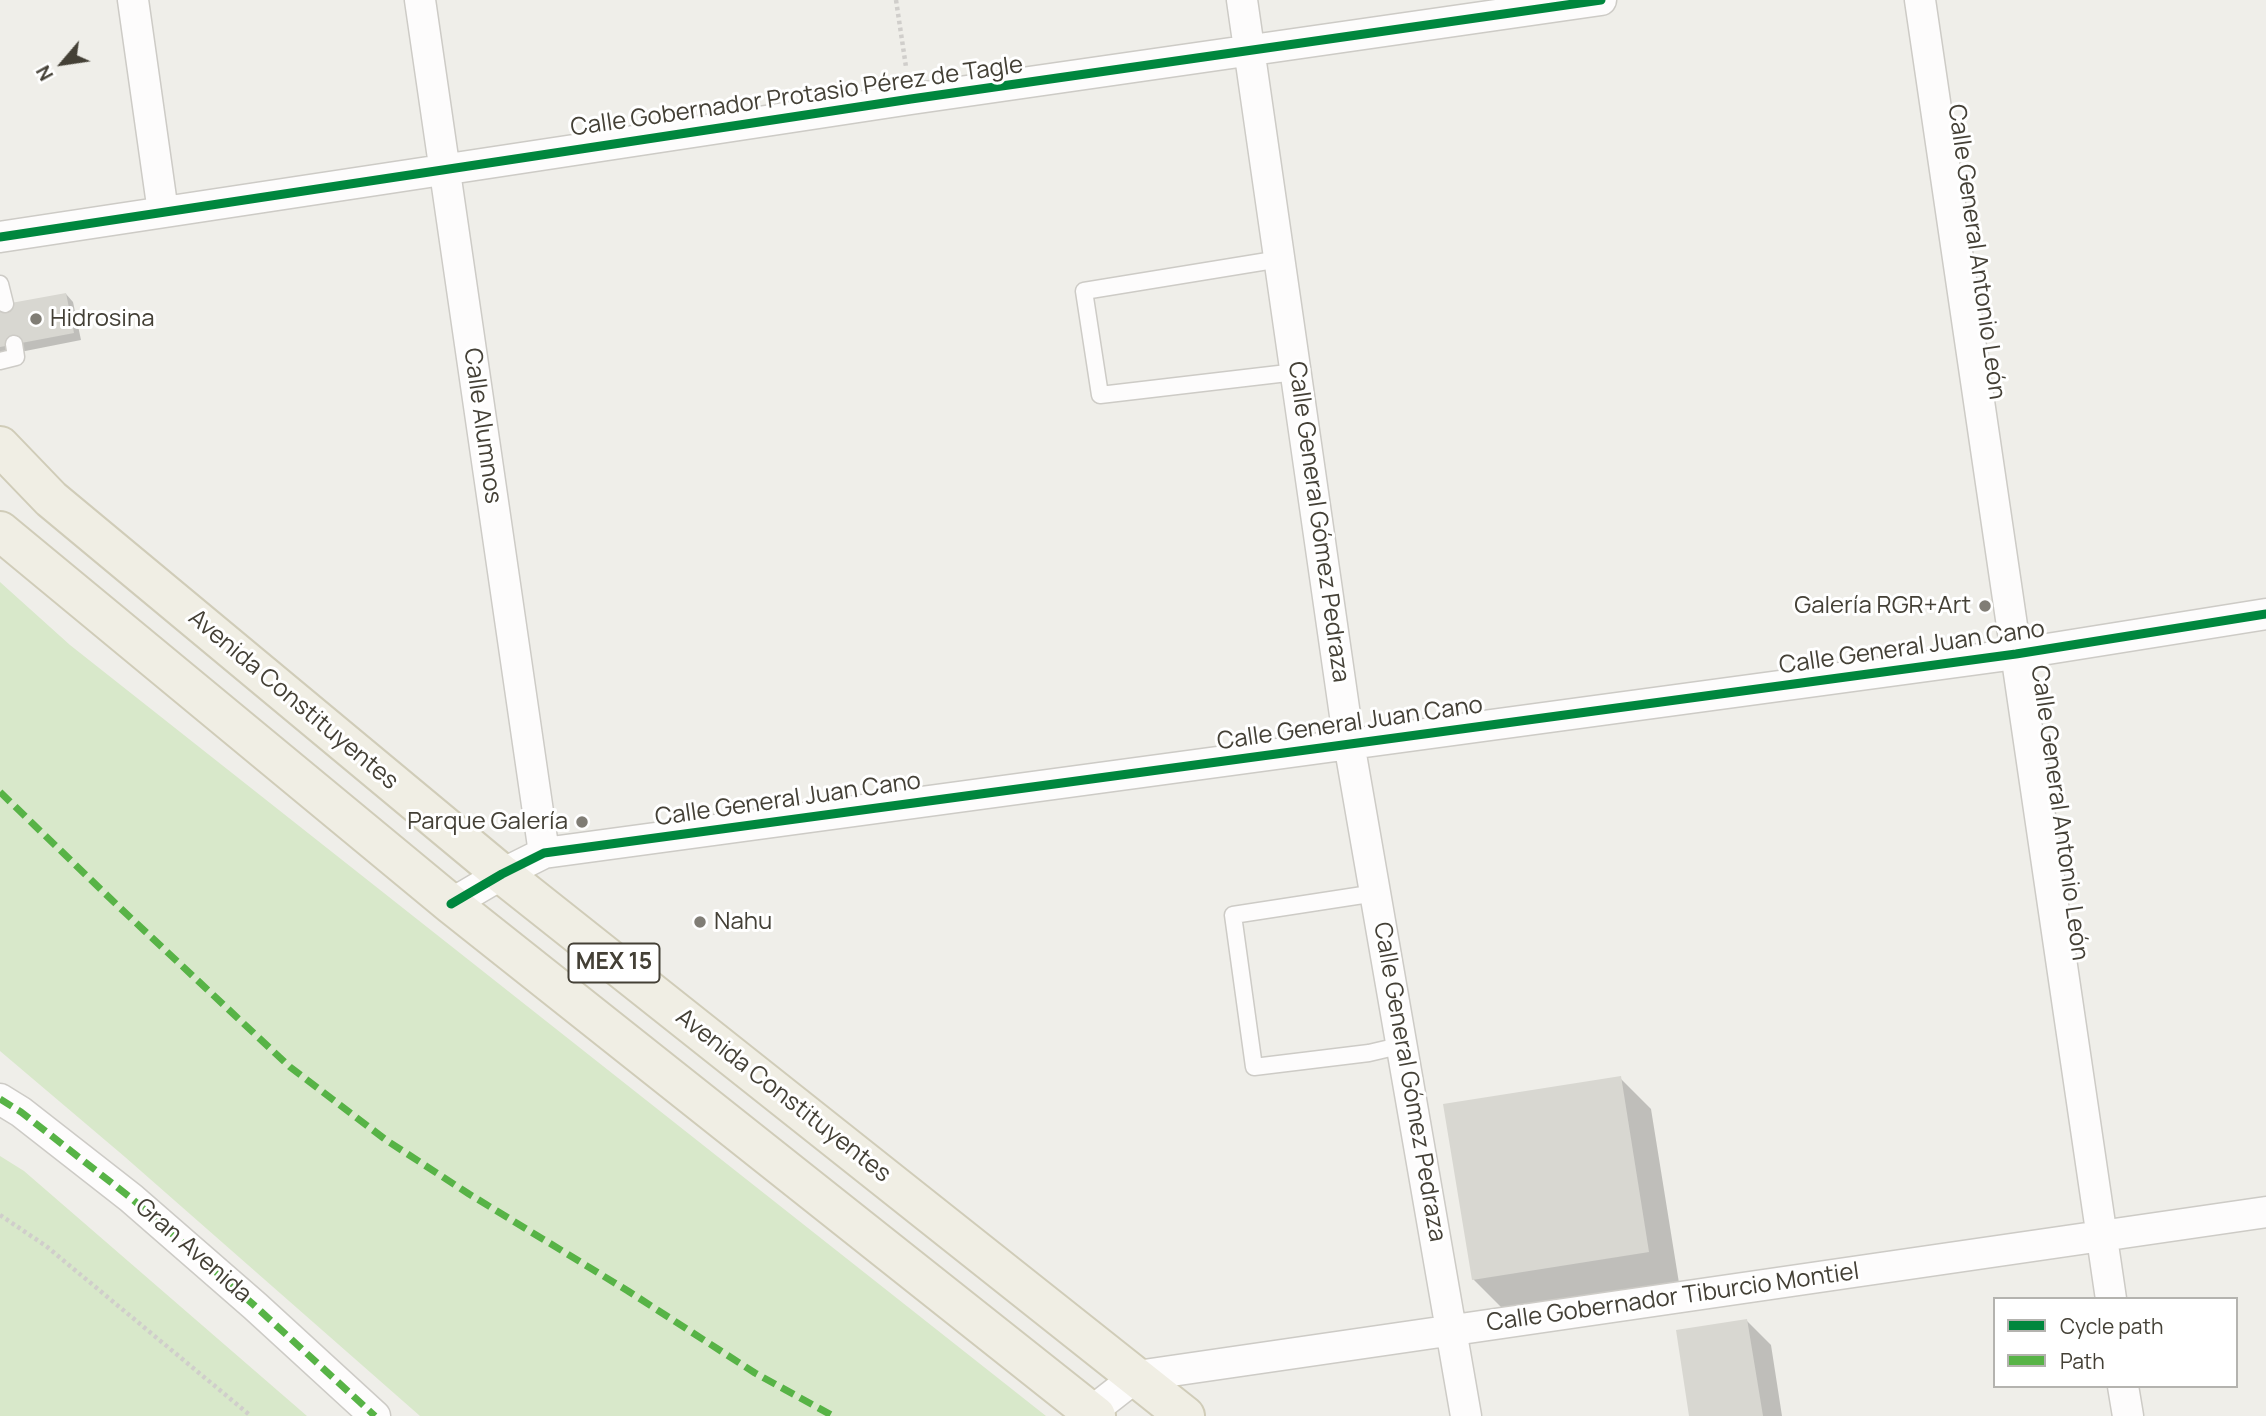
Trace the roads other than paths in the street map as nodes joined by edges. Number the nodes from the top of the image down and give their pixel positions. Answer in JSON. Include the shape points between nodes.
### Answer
{"nodes":[{"id":1,"x":133,"y":0,"type":"edge"},
{"id":2,"x":420,"y":0,"type":"edge"},
{"id":3,"x":1242,"y":0,"type":"edge"},
{"id":4,"x":1601,"y":0,"type":"edge"},
{"id":5,"x":1920,"y":0,"type":"edge"},
{"id":6,"x":1250,"y":50,"type":"junction"},
{"id":7,"x":444,"y":169,"type":"junction"},
{"id":8,"x":163,"y":212,"type":"junction"},
{"id":9,"x":0,"y":237,"type":"edge"},
{"id":10,"x":1280,"y":258,"type":"junction"},
{"id":11,"x":0,"y":284,"type":"edge"},
{"id":12,"x":5,"y":304,"type":"dead end"},
{"id":13,"x":14,"y":344,"type":"dead end"},
{"id":14,"x":0,"y":360,"type":"edge"},
{"id":15,"x":1296,"y":372,"type":"junction"},
{"id":16,"x":0,"y":446,"type":"edge"},
{"id":17,"x":0,"y":531,"type":"edge"},
{"id":18,"x":2266,"y":614,"type":"edge"},
{"id":19,"x":2016,"y":654,"type":"junction"},
{"id":20,"x":1349,"y":743,"type":"junction"},
{"id":21,"x":544,"y":853,"type":"junction"},
{"id":22,"x":502,"y":874,"type":"junction"},
{"id":23,"x":1376,"y":893,"type":"junction"},
{"id":24,"x":451,"y":904,"type":"junction"},
{"id":25,"x":1403,"y":1045,"type":"junction"},
{"id":26,"x":0,"y":1099,"type":"edge"},
{"id":27,"x":2266,"y":1212,"type":"edge"},
{"id":28,"x":2101,"y":1236,"type":"junction"},
{"id":29,"x":2111,"y":1297,"type":"edge"},
{"id":30,"x":1452,"y":1330,"type":"junction"},
{"id":31,"x":1136,"y":1376,"type":"junction"},
{"id":32,"x":2123,"y":1388,"type":"edge"},
{"id":33,"x":1093,"y":1414,"type":"edge"},
{"id":34,"x":375,"y":1416,"type":"edge"},
{"id":35,"x":1185,"y":1416,"type":"edge"},
{"id":36,"x":1466,"y":1416,"type":"edge"},
{"id":37,"x":2128,"y":1416,"type":"edge"}],
"edges":[{"from":1,"to":8,"type":"street"},
{"from":2,"to":7,"type":"street","name":"Calle Alumnos"},
{"from":3,"to":6,"type":"street","name":"Calle General Gómez Pedraza"},
{"from":4,"to":6,"type":"street","name":"Calle Gobernador Protasio Pérez de Tagle"},
{"from":5,"to":19,"type":"street","name":"Calle General Antonio León"},
{"from":6,"to":7,"type":"street","name":"Calle Gobernador Protasio Pérez de Tagle"},
{"from":6,"to":10,"type":"street","name":"Calle General Gómez Pedraza"},
{"from":7,"to":8,"type":"street","name":"Calle Gobernador Protasio Pérez de Tagle"},
{"from":7,"to":21,"type":"street","name":"Calle Alumnos"},
{"from":8,"to":9,"type":"street","name":"Calle Gobernador Protasio Pérez de Tagle"},
{"from":10,"to":15,"type":"street","name":"Calle General Gómez Pedraza"},
{"from":10,"to":15,"type":"lane","via":[[1084,291],[1100,395]]},
{"from":11,"to":12,"type":"lane"},
{"from":13,"to":14,"type":"lane","via":[[16,357]]},
{"from":15,"to":20,"type":"street","name":"Calle General Gómez Pedraza"},
{"from":16,"to":22,"type":"main road","name":"Avenida Constituyentes","number":"MEX 15","via":[[51,499]]},
{"from":17,"to":24,"type":"main road","number":"MEX 15"},
{"from":18,"to":19,"type":"street","name":"Calle General Juan Cano"},
{"from":19,"to":20,"type":"street","name":"Calle General Juan Cano"},
{"from":19,"to":28,"type":"street","name":"Calle General Antonio León"},
{"from":20,"to":21,"type":"street","name":"Calle General Juan Cano"},
{"from":20,"to":23,"type":"street","name":"Calle General Gómez Pedraza"},
{"from":21,"to":22,"type":"street","name":"Calle General Juan Cano"},
{"from":22,"to":24,"type":"street","name":"Calle General Juan Cano"},
{"from":22,"to":31,"type":"main road","name":"Avenida Constituyentes","number":"MEX 15"},
{"from":23,"to":25,"type":"street","name":"Calle General Gómez Pedraza"},
{"from":23,"to":25,"type":"lane","via":[[1233,915],[1254,1067]]},
{"from":24,"to":33,"type":"main road","number":"MEX 15"},
{"from":25,"to":30,"type":"street","name":"Calle General Gómez Pedraza"},
{"from":26,"to":34,"type":"street","name":"Gran Avenida","via":[[131,1198]]},
{"from":27,"to":28,"type":"street","name":"Calle Gobernador Tiburcio Montiel"},
{"from":28,"to":29,"type":"street","name":"Calle General Antonio León"},
{"from":28,"to":30,"type":"street","name":"Calle Gobernador Tiburcio Montiel"},
{"from":30,"to":31,"type":"street","name":"Calle Gobernador Tiburcio Montiel"},
{"from":30,"to":36,"type":"street","name":"Calle General Gómez Pedraza"},
{"from":31,"to":33,"type":"street","name":"Calle Gobernador Tiburcio Montiel"},
{"from":31,"to":35,"type":"main road","name":"Avenida Constituyentes","number":"MEX 15"},
{"from":32,"to":37,"type":"street"}]}
